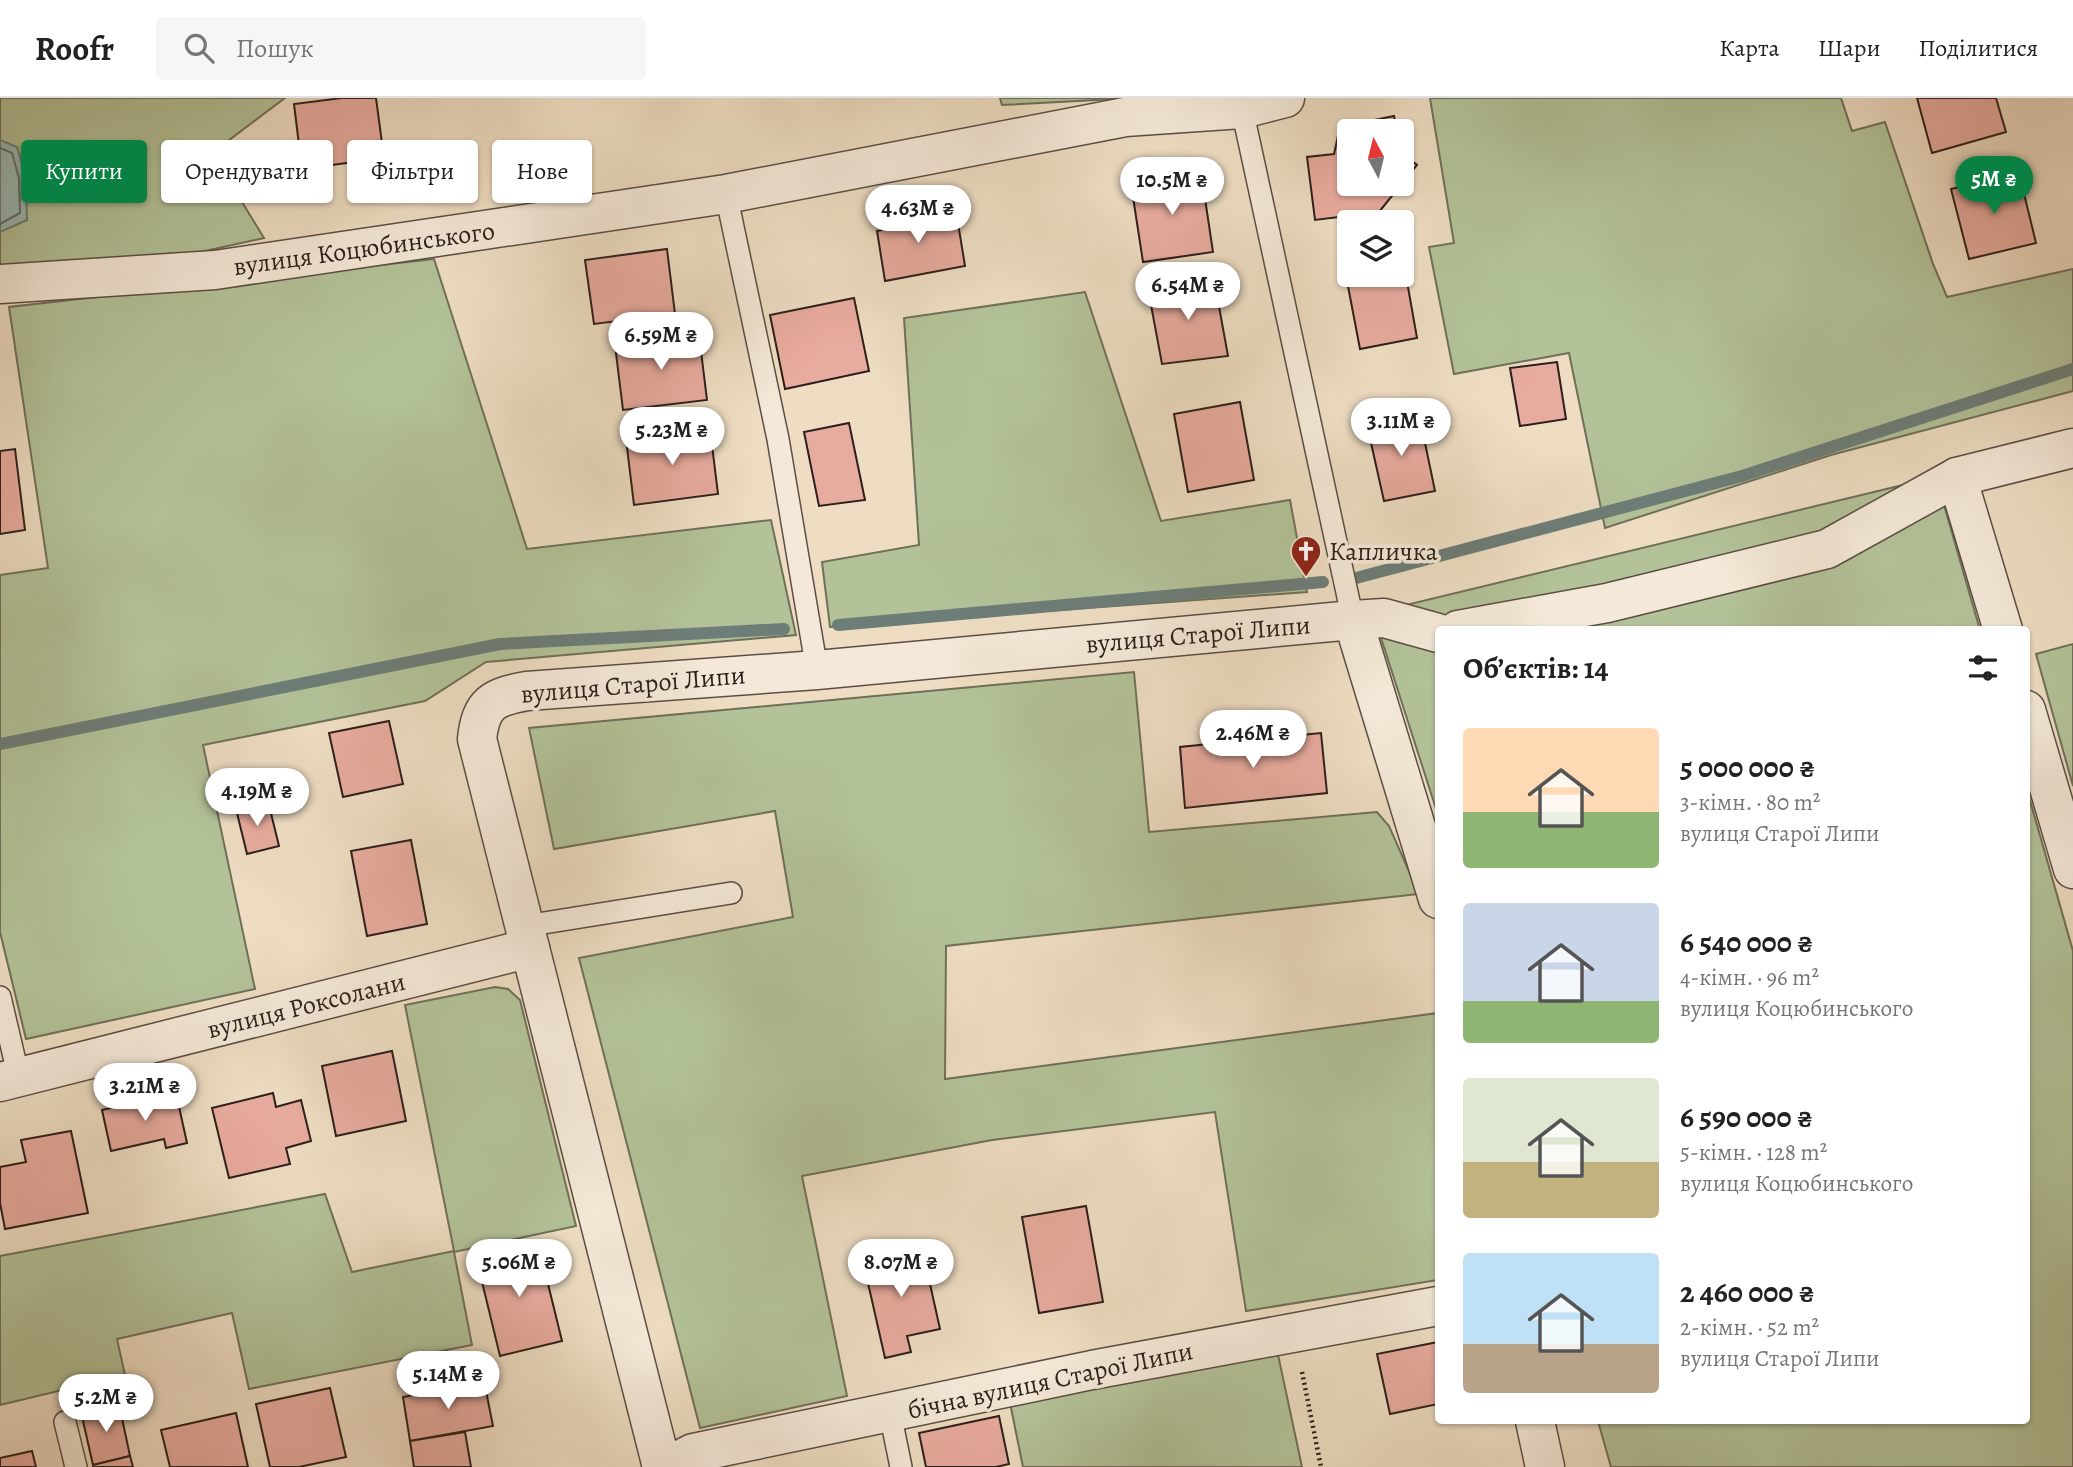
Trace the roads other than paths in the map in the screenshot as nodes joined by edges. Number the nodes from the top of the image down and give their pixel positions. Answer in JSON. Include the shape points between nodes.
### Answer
{"nodes":[{"id":1,"x":1285,"y":98,"type":"edge"},
{"id":2,"x":1242,"y":109,"type":"junction"},
{"id":3,"x":726,"y":194,"type":"junction"},
{"id":4,"x":0,"y":284,"type":"edge"},
{"id":5,"x":2073,"y":448,"type":"edge"},
{"id":6,"x":1957,"y":477,"type":"junction"},
{"id":7,"x":1353,"y":620,"type":"junction"},
{"id":8,"x":1480,"y":626,"type":"edge"},
{"id":9,"x":2002,"y":626,"type":"edge"},
{"id":10,"x":1435,"y":632,"type":"edge"},
{"id":11,"x":817,"y":670,"type":"junction"},
{"id":12,"x":2030,"y":724,"type":"edge"},
{"id":13,"x":2073,"y":869,"type":"edge"},
{"id":14,"x":1435,"y":889,"type":"edge"},
{"id":15,"x":731,"y":892,"type":"dead end"},
{"id":16,"x":527,"y":937,"type":"junction"},
{"id":17,"x":0,"y":997,"type":"edge"},
{"id":18,"x":9,"y":1080,"type":"edge"},
{"id":19,"x":1435,"y":1308,"type":"edge"},
{"id":20,"x":890,"y":1413,"type":"junction"},
{"id":21,"x":65,"y":1422,"type":"dead end"},
{"id":22,"x":1536,"y":1424,"type":"edge"},
{"id":23,"x":76,"y":1467,"type":"edge"},
{"id":24,"x":664,"y":1467,"type":"edge"},
{"id":25,"x":901,"y":1467,"type":"edge"},
{"id":26,"x":1545,"y":1467,"type":"edge"}],
"edges":[{"from":1,"to":2,"type":"street","name":"вулиця Коцюбинського"},
{"from":2,"to":3,"type":"street","name":"вулиця Коцюбинського","via":[[1125,117]]},
{"from":2,"to":7,"type":"lane"},
{"from":3,"to":4,"type":"street","name":"вулиця Коцюбинського","via":[[215,270]]},
{"from":3,"to":11,"type":"lane","via":[[778,439]]},
{"from":5,"to":6,"type":"street"},
{"from":6,"to":8,"type":"street","via":[[1827,549],[1607,603]]},
{"from":6,"to":9,"type":"street"},
{"from":7,"to":10,"type":"street","name":"вулиця Старої Липи","via":[[1384,618]]},
{"from":7,"to":11,"type":"street","name":"вулиця Старої Липи"},
{"from":7,"to":14,"type":"street"},
{"from":11,"to":16,"type":"street","name":"вулиця Старої Липи","via":[[527,691],[491,702],[479,720],[477,739]]},
{"from":12,"to":13,"type":"street"},
{"from":15,"to":16,"type":"lane"},
{"from":16,"to":18,"type":"street","name":"вулиця Роксолани"},
{"from":16,"to":24,"type":"street","name":"вулиця Старої Липи"},
{"from":17,"to":18,"type":"lane"},
{"from":19,"to":20,"type":"street","name":"бічна вулиця Старої Липи","via":[[1294,1331]]},
{"from":20,"to":24,"type":"street","name":"бічна вулиця Старої Липи","via":[[693,1453]]},
{"from":20,"to":25,"type":"lane"},
{"from":21,"to":23,"type":"lane"},
{"from":22,"to":26,"type":"street"}]}
